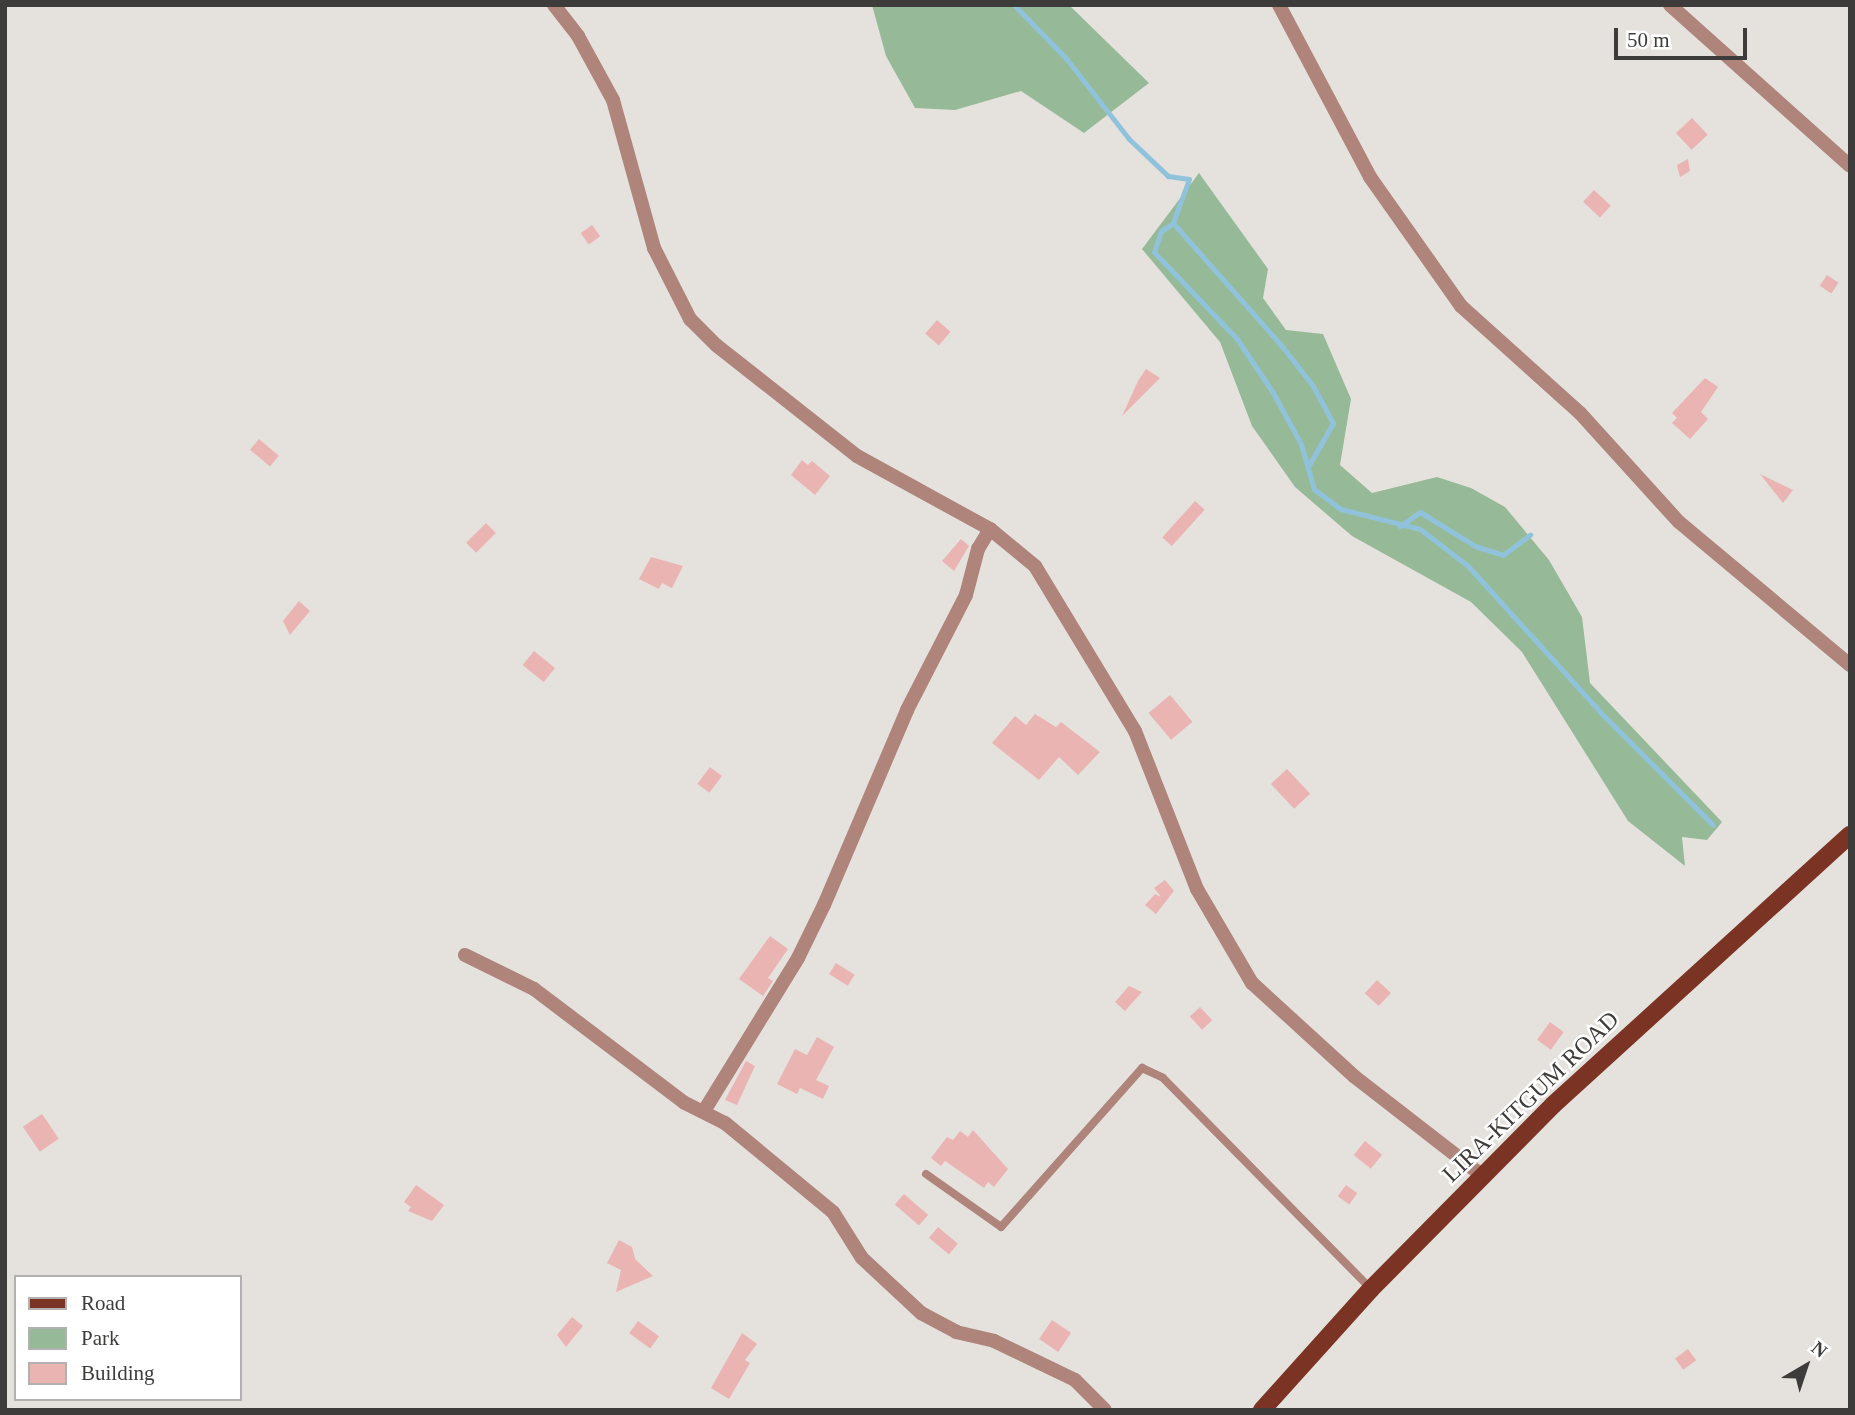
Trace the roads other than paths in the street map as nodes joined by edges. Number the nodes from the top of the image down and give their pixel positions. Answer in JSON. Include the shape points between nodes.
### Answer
{"nodes":[{"id":1,"x":554,"y":5,"type":"edge"},
{"id":2,"x":1279,"y":5,"type":"edge"},
{"id":3,"x":1670,"y":5,"type":"edge"},
{"id":4,"x":1850,"y":166,"type":"edge"},
{"id":5,"x":990,"y":529,"type":"junction"},
{"id":6,"x":1850,"y":665,"type":"edge"},
{"id":7,"x":1850,"y":835,"type":"edge"},
{"id":8,"x":465,"y":955,"type":"dead end"},
{"id":9,"x":704,"y":1111,"type":"junction"},
{"id":10,"x":926,"y":1174,"type":"dead end"},
{"id":11,"x":1484,"y":1177,"type":"junction"},
{"id":12,"x":1371,"y":1289,"type":"junction"},
{"id":13,"x":1105,"y":1410,"type":"edge"},
{"id":14,"x":1262,"y":1410,"type":"edge"}],
"edges":[{"from":1,"to":5,"type":"street","via":[[608,89],[654,248],[695,325],[877,470]]},
{"from":2,"to":6,"type":"street","via":[[1370,177],[1461,306],[1580,413],[1679,522]]},
{"from":3,"to":4,"type":"street"},
{"from":5,"to":9,"type":"street","via":[[978,549],[966,595],[907,710],[798,958]]},
{"from":5,"to":11,"type":"street","via":[[1021,553],[1047,583],[1135,731],[1197,889],[1252,983],[1355,1077]]},
{"from":7,"to":11,"type":"main road","name":"LIRA-KITGUM ROAD","via":[[1624,1038]]},
{"from":8,"to":9,"type":"street","via":[[534,989],[685,1103]]},
{"from":9,"to":13,"type":"street","via":[[833,1212],[862,1258],[921,1313],[1075,1380]]},
{"from":10,"to":12,"type":"lane","via":[[1001,1227],[1142,1068],[1163,1078]]},
{"from":11,"to":12,"type":"main road","name":"LIRA-KITGUM ROAD"},
{"from":12,"to":14,"type":"main road","name":"LIRA-KITGUM ROAD"}]}
